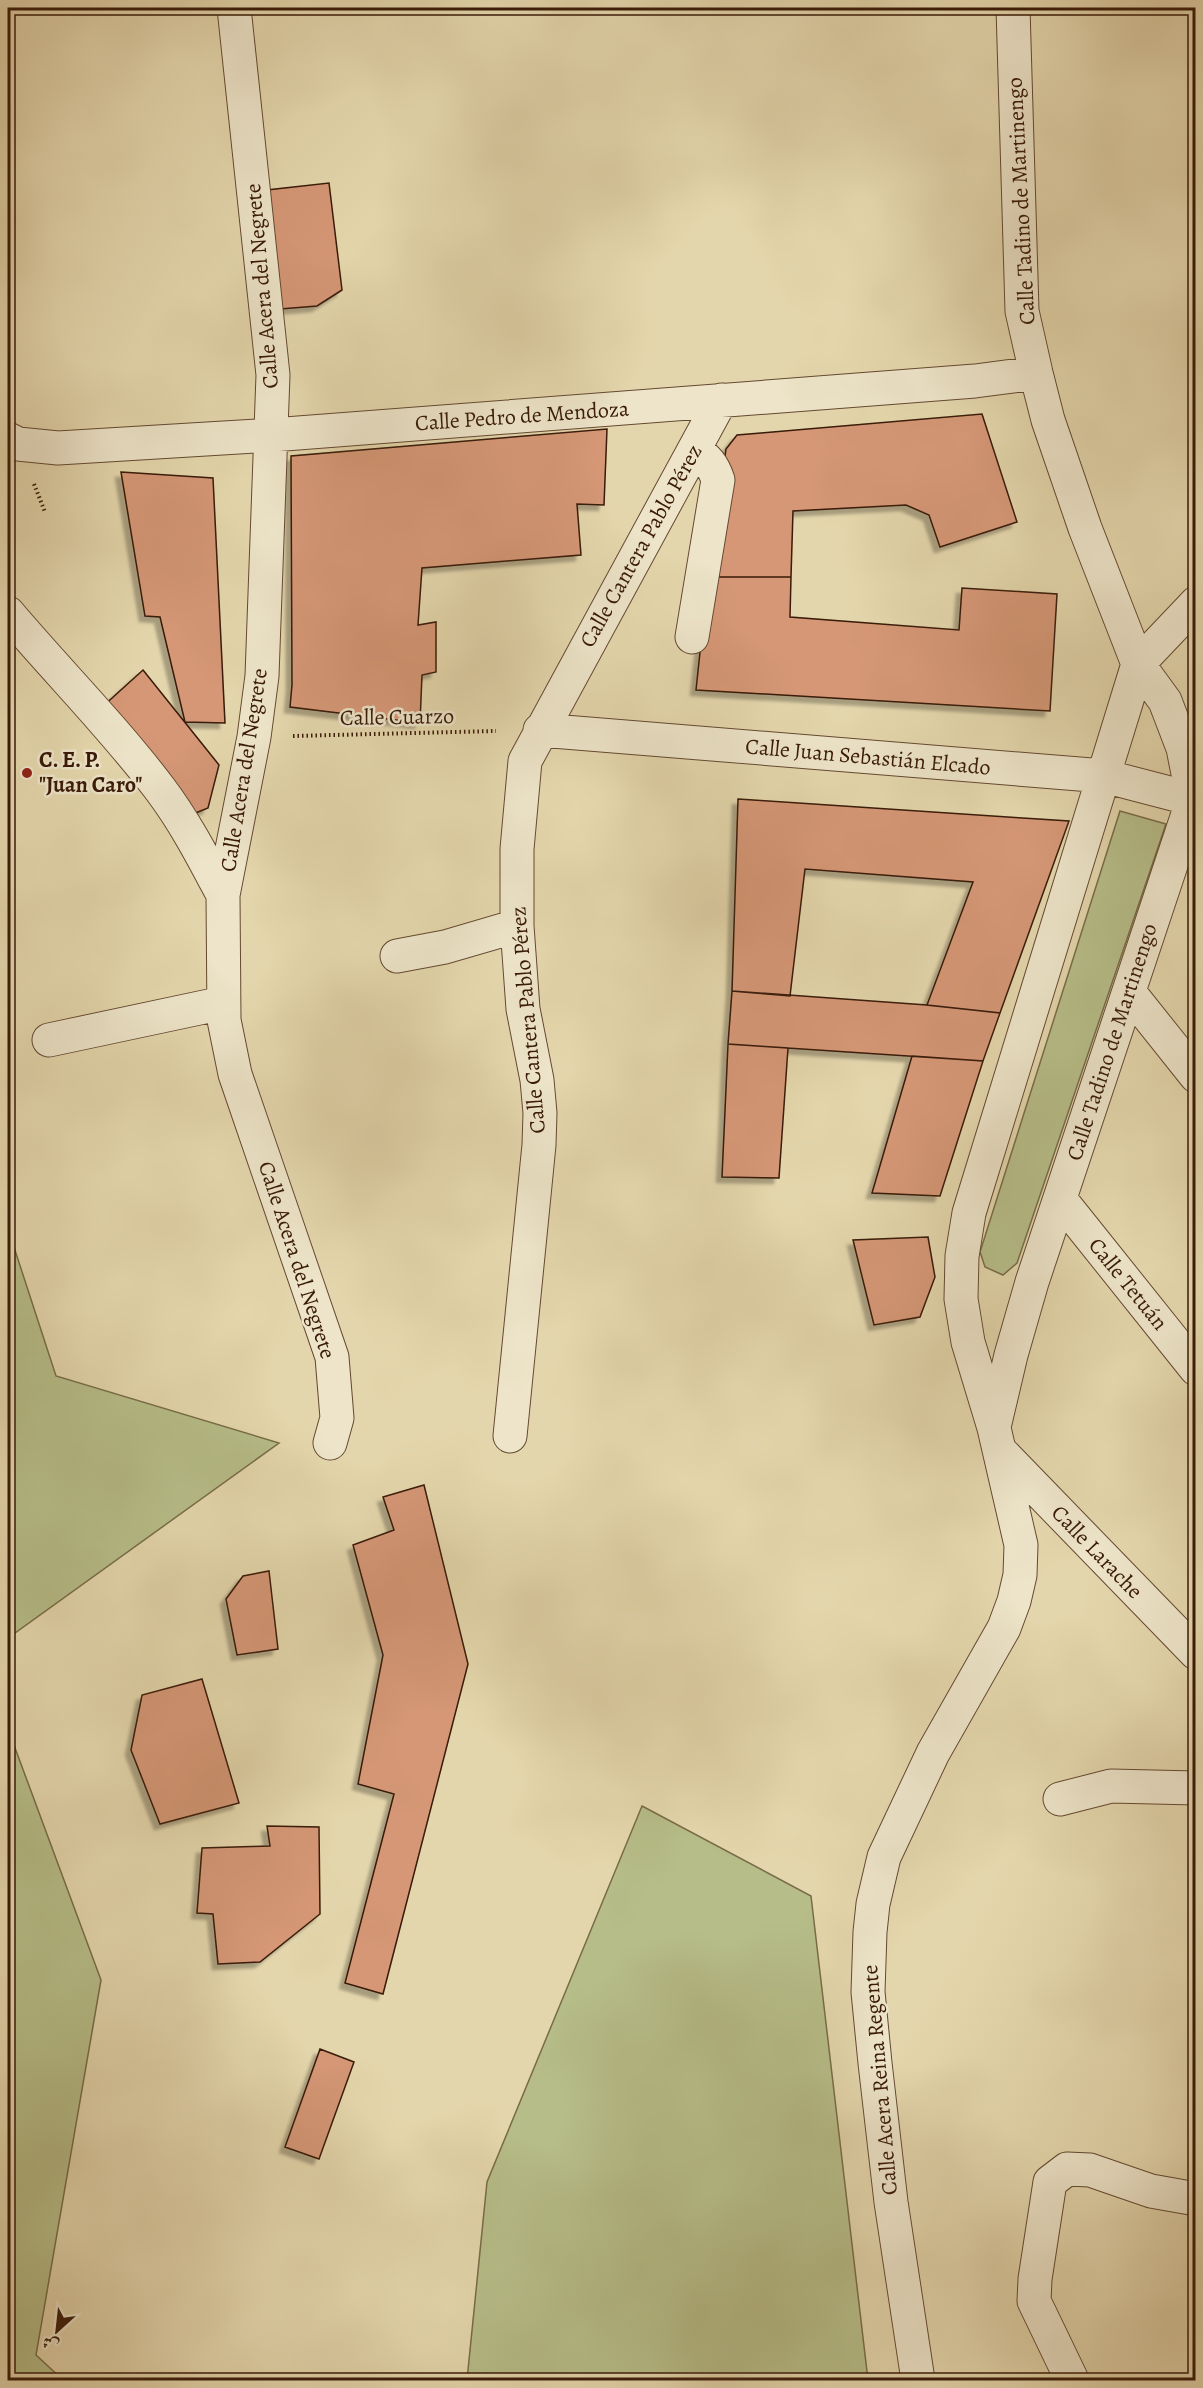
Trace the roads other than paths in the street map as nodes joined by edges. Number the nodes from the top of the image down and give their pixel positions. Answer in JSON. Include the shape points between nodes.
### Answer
{"nodes":[{"id":1,"x":234,"y":8,"type":"edge"},
{"id":2,"x":1013,"y":8,"type":"edge"},
{"id":3,"x":1036,"y":373,"type":"junction"},
{"id":4,"x":721,"y":400,"type":"junction"},
{"id":5,"x":272,"y":435,"type":"junction"},
{"id":6,"x":8,"y":439,"type":"edge"},
{"id":7,"x":694,"y":450,"type":"junction"},
{"id":8,"x":1196,"y":603,"type":"edge"},
{"id":9,"x":8,"y":613,"type":"edge"},
{"id":10,"x":692,"y":637,"type":"dead end"},
{"id":11,"x":1138,"y":664,"type":"junction"},
{"id":12,"x":540,"y":730,"type":"junction"},
{"id":13,"x":1104,"y":776,"type":"junction"},
{"id":14,"x":1194,"y":799,"type":"edge"},
{"id":15,"x":223,"y":895,"type":"junction"},
{"id":16,"x":516,"y":926,"type":"junction"},
{"id":17,"x":397,"y":956,"type":"dead end"},
{"id":18,"x":1129,"y":992,"type":"junction"},
{"id":19,"x":223,"y":1003,"type":"junction"},
{"id":20,"x":49,"y":1040,"type":"dead end"},
{"id":21,"x":1196,"y":1076,"type":"edge"},
{"id":22,"x":1060,"y":1199,"type":"junction"},
{"id":23,"x":1196,"y":1368,"type":"edge"},
{"id":24,"x":510,"y":1436,"type":"dead end"},
{"id":25,"x":996,"y":1439,"type":"junction"},
{"id":26,"x":330,"y":1443,"type":"dead end"},
{"id":27,"x":1004,"y":1628,"type":"joint"},
{"id":28,"x":1196,"y":1653,"type":"edge"},
{"id":29,"x":1196,"y":1788,"type":"edge"},
{"id":30,"x":1060,"y":1799,"type":"dead end"},
{"id":31,"x":1196,"y":2199,"type":"edge"},
{"id":32,"x":918,"y":2380,"type":"edge"},
{"id":33,"x":1072,"y":2380,"type":"edge"}],
"edges":[{"from":1,"to":5,"type":"street","name":"Calle Acera del Negrete","via":[[273,375]]},
{"from":2,"to":3,"type":"street","name":"Calle Tadino de Martinengo","via":[[1022,311]]},
{"from":3,"to":4,"type":"street","name":"Calle Pedro de Mendoza"},
{"from":3,"to":11,"type":"street","name":"Calle Tadino de Martinengo","via":[[1085,528]]},
{"from":4,"to":5,"type":"street","name":"Calle Pedro de Mendoza"},
{"from":4,"to":7,"type":"street","name":"Calle Cantera Pablo Pérez"},
{"from":5,"to":6,"type":"street","name":"Calle Pedro de Mendoza","via":[[58,448],[18,444]]},
{"from":5,"to":15,"type":"street","name":"Calle Acera del Negrete","via":[[262,676]]},
{"from":7,"to":10,"type":"street","via":[[714,468],[718,480]]},
{"from":7,"to":12,"type":"street","name":"Calle Cantera Pablo Pérez"},
{"from":8,"to":11,"type":"street"},
{"from":9,"to":15,"type":"street","via":[[161,790],[195,841]]},
{"from":11,"to":13,"type":"street","name":"Calle Tadino de Martinengo"},
{"from":11,"to":14,"type":"street","name":"Calle Tadino de Martinengo","via":[[1165,700],[1183,748]]},
{"from":12,"to":13,"type":"street","name":"Calle Juan Sebastián Elcado"},
{"from":12,"to":16,"type":"street","name":"Calle Cantera Pablo Pérez","via":[[525,761]]},
{"from":13,"to":14,"type":"street","name":"Calle Juan Sebastián Elcado"},
{"from":13,"to":25,"type":"street","name":"Calle Tadino de Martinengo","via":[[973,1202],[964,1245],[961,1299],[968,1342]]},
{"from":14,"to":18,"type":"street","name":"Calle Tadino de Martinengo"},
{"from":15,"to":19,"type":"street","name":"Calle Acera del Negrete"},
{"from":16,"to":17,"type":"street","via":[[445,947]]},
{"from":16,"to":24,"type":"street","name":"Calle Cantera Pablo Pérez","via":[[523,1009],[540,1113]]},
{"from":18,"to":21,"type":"street"},
{"from":18,"to":22,"type":"street","name":"Calle Tadino de Martinengo"},
{"from":19,"to":20,"type":"street"},
{"from":19,"to":26,"type":"street","name":"Calle Acera del Negrete","via":[[235,1074],[332,1357],[337,1418]]},
{"from":22,"to":23,"type":"street","name":"Calle Tetuán"},
{"from":22,"to":25,"type":"street","name":"Calle Tadino de Martinengo","via":[[1011,1355]]},
{"from":25,"to":27,"type":"street","name":"Calle Tadino de Martinengo","via":[[1021,1545],[1020,1575]]},
{"from":25,"to":28,"type":"street","name":"Calle Larache"},
{"from":27,"to":32,"type":"street","name":"Calle Acera Reina Regente","via":[[933,1753],[884,1857],[871,1923],[868,1992],[874,2063]]},
{"from":29,"to":30,"type":"street","via":[[1111,1786]]},
{"from":31,"to":33,"type":"street","via":[[1151,2191],[1090,2170],[1067,2169],[1050,2182],[1034,2301]]}]}
